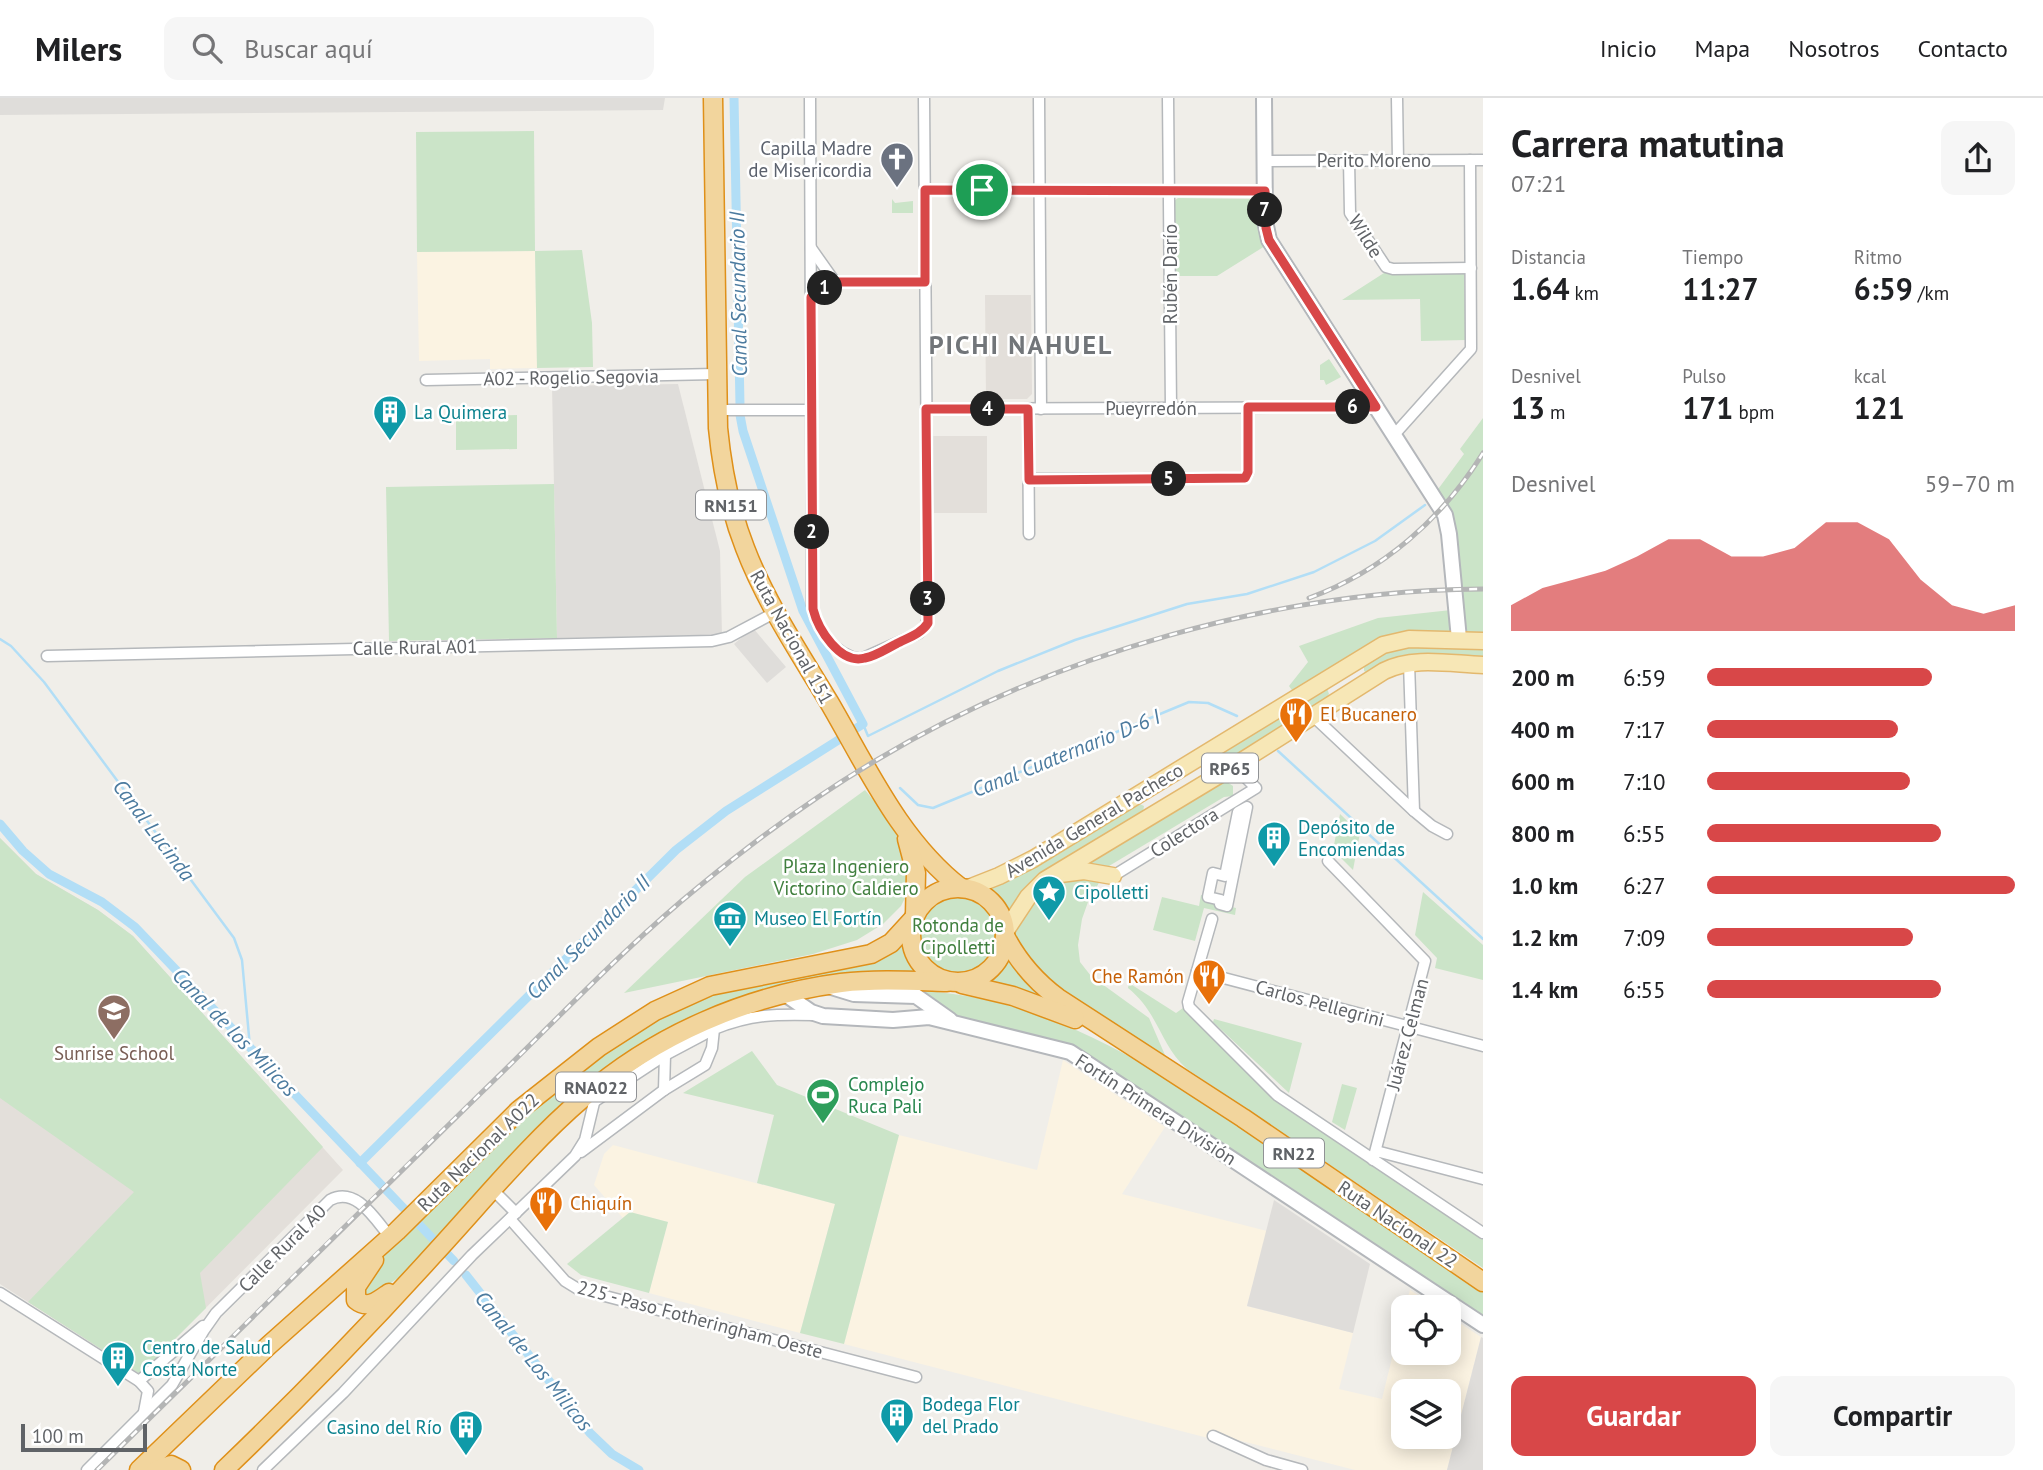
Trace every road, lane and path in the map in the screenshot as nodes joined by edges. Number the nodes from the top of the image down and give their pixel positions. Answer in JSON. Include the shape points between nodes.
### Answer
{"nodes":[{"id":1,"x":713,"y":98,"type":"edge"},
{"id":2,"x":810,"y":98,"type":"edge"},
{"id":3,"x":924,"y":98,"type":"edge"},
{"id":4,"x":1039,"y":98,"type":"edge"},
{"id":5,"x":1168,"y":98,"type":"edge"},
{"id":6,"x":1264,"y":98,"type":"edge"},
{"id":7,"x":1397,"y":98,"type":"edge"},
{"id":8,"x":1264,"y":160,"type":"junction"},
{"id":9,"x":1349,"y":160,"type":"junction"},
{"id":10,"x":1398,"y":160,"type":"junction"},
{"id":11,"x":1470,"y":160,"type":"junction"},
{"id":12,"x":1483,"y":160,"type":"edge"},
{"id":13,"x":925,"y":190,"type":"junction"},
{"id":14,"x":1040,"y":190,"type":"junction"},
{"id":15,"x":1169,"y":191,"type":"junction"},
{"id":16,"x":1265,"y":191,"type":"junction"},
{"id":17,"x":811,"y":247,"type":"junction"},
{"id":18,"x":1471,"y":268,"type":"junction"},
{"id":19,"x":835,"y":282,"type":"junction"},
{"id":20,"x":925,"y":282,"type":"junction"},
{"id":21,"x":811,"y":297,"type":"junction"},
{"id":22,"x":716,"y":374,"type":"junction"},
{"id":23,"x":426,"y":380,"type":"dead end"},
{"id":24,"x":1248,"y":407,"type":"junction"},
{"id":25,"x":1376,"y":407,"type":"junction"},
{"id":26,"x":1171,"y":408,"type":"junction"},
{"id":27,"x":926,"y":409,"type":"junction"},
{"id":28,"x":1028,"y":409,"type":"junction"},
{"id":29,"x":1041,"y":409,"type":"junction"},
{"id":30,"x":717,"y":410,"type":"junction"},
{"id":31,"x":811,"y":410,"type":"junction"},
{"id":32,"x":1394,"y":435,"type":"junction"},
{"id":33,"x":1029,"y":480,"type":"junction"},
{"id":34,"x":1029,"y":534,"type":"dead end"},
{"id":35,"x":776,"y":612,"type":"junction"},
{"id":36,"x":1458,"y":639,"type":"junction"},
{"id":37,"x":1483,"y":640,"type":"edge"},
{"id":38,"x":47,"y":656,"type":"dead end"},
{"id":39,"x":1409,"y":663,"type":"junction"},
{"id":40,"x":1483,"y":665,"type":"edge"},
{"id":41,"x":1339,"y":672,"type":"junction"},
{"id":42,"x":1353,"y":691,"type":"junction"},
{"id":43,"x":1313,"y":716,"type":"junction"},
{"id":44,"x":1234,"y":766,"type":"junction"},
{"id":45,"x":1158,"y":782,"type":"junction"},
{"id":46,"x":1171,"y":804,"type":"junction"},
{"id":47,"x":1414,"y":811,"type":"junction"},
{"id":48,"x":1238,"y":812,"type":"joint"},
{"id":49,"x":902,"y":826,"type":"junction"},
{"id":50,"x":1447,"y":834,"type":"dead end"},
{"id":51,"x":1328,"y":861,"type":"dead end"},
{"id":52,"x":1113,"y":876,"type":"joint"},
{"id":53,"x":1045,"y":880,"type":"junction"},
{"id":54,"x":964,"y":888,"type":"junction"},
{"id":55,"x":914,"y":917,"type":"junction"},
{"id":56,"x":1212,"y":919,"type":"dead end"},
{"id":57,"x":1005,"y":934,"type":"junction"},
{"id":58,"x":1197,"y":971,"type":"junction"},
{"id":59,"x":951,"y":982,"type":"junction"},
{"id":60,"x":826,"y":985,"type":"junction"},
{"id":61,"x":785,"y":994,"type":"junction"},
{"id":62,"x":910,"y":995,"type":"junction"},
{"id":63,"x":816,"y":1014,"type":"junction"},
{"id":64,"x":912,"y":1018,"type":"junction"},
{"id":65,"x":953,"y":1023,"type":"junction"},
{"id":66,"x":1409,"y":1027,"type":"junction"},
{"id":67,"x":714,"y":1029,"type":"junction"},
{"id":68,"x":1114,"y":1036,"type":"junction"},
{"id":69,"x":1483,"y":1046,"type":"edge"},
{"id":70,"x":665,"y":1055,"type":"junction"},
{"id":71,"x":664,"y":1090,"type":"junction"},
{"id":72,"x":597,"y":1093,"type":"junction"},
{"id":73,"x":575,"y":1156,"type":"junction"},
{"id":74,"x":1374,"y":1156,"type":"junction"},
{"id":75,"x":1408,"y":1160,"type":"junction"},
{"id":76,"x":1399,"y":1177,"type":"junction"},
{"id":77,"x":1483,"y":1180,"type":"edge"},
{"id":78,"x":493,"y":1190,"type":"junction"},
{"id":79,"x":513,"y":1216,"type":"junction"},
{"id":80,"x":1483,"y":1233,"type":"edge"},
{"id":81,"x":393,"y":1234,"type":"junction"},
{"id":82,"x":418,"y":1271,"type":"junction"},
{"id":83,"x":1479,"y":1278,"type":"edge"},
{"id":84,"x":0,"y":1293,"type":"edge"},
{"id":85,"x":209,"y":1321,"type":"junction"},
{"id":86,"x":1483,"y":1325,"type":"edge"},
{"id":87,"x":916,"y":1377,"type":"dead end"},
{"id":88,"x":139,"y":1381,"type":"junction"},
{"id":89,"x":142,"y":1416,"type":"junction"},
{"id":90,"x":1213,"y":1436,"type":"dead end"},
{"id":91,"x":87,"y":1470,"type":"edge"},
{"id":92,"x":139,"y":1470,"type":"edge"},
{"id":93,"x":156,"y":1470,"type":"edge"},
{"id":94,"x":181,"y":1470,"type":"edge"},
{"id":95,"x":224,"y":1470,"type":"edge"},
{"id":96,"x":263,"y":1470,"type":"edge"},
{"id":97,"x":1302,"y":1470,"type":"edge"}],
"edges":[{"from":1,"to":22,"type":"highway","name":"Ruta Nacional 151","number":"RN151"},
{"from":2,"to":17,"type":"street"},
{"from":3,"to":13,"type":"street"},
{"from":4,"to":14,"type":"street"},
{"from":5,"to":15,"type":"street","name":"Rubén Darío"},
{"from":6,"to":8,"type":"street"},
{"from":7,"to":10,"type":"street"},
{"from":8,"to":9,"type":"street","name":"Perito Moreno"},
{"from":8,"to":16,"type":"street"},
{"from":9,"to":10,"type":"street","name":"Perito Moreno"},
{"from":9,"to":18,"type":"street","name":"Wilde","via":[[1350,213],[1388,267]]},
{"from":10,"to":11,"type":"street","name":"Perito Moreno"},
{"from":11,"to":12,"type":"street","name":"Perito Moreno"},
{"from":11,"to":18,"type":"street"},
{"from":13,"to":14,"type":"street"},
{"from":13,"to":20,"type":"street"},
{"from":14,"to":15,"type":"street"},
{"from":14,"to":29,"type":"street"},
{"from":15,"to":16,"type":"street"},
{"from":15,"to":26,"type":"street","name":"Rubén Darío"},
{"from":16,"to":25,"type":"street","via":[[1269,240]]},
{"from":17,"to":19,"type":"street"},
{"from":17,"to":21,"type":"street"},
{"from":18,"to":32,"type":"street","via":[[1470,351]]},
{"from":19,"to":20,"type":"street"},
{"from":19,"to":21,"type":"street"},
{"from":20,"to":27,"type":"street"},
{"from":21,"to":31,"type":"street"},
{"from":22,"to":23,"type":"street","name":"A02 - Rogelio Segovia"},
{"from":22,"to":30,"type":"highway","name":"Ruta Nacional 151","number":"RN151"},
{"from":24,"to":25,"type":"street","name":"Pueyrredón"},
{"from":24,"to":26,"type":"street","name":"Pueyrredón"},
{"from":24,"to":33,"type":"street","via":[[1246,477]]},
{"from":25,"to":32,"type":"street"},
{"from":26,"to":29,"type":"street","name":"Pueyrredón"},
{"from":27,"to":28,"type":"street","name":"Pueyrredón"},
{"from":27,"to":31,"type":"street","via":[[928,623],[919,633],[858,659],[833,645],[813,609]]},
{"from":28,"to":29,"type":"street","name":"Pueyrredón"},
{"from":28,"to":33,"type":"street"},
{"from":30,"to":31,"type":"street"},
{"from":30,"to":35,"type":"highway","name":"Ruta Nacional 151","number":"RN151","via":[[732,510],[750,561]]},
{"from":32,"to":36,"type":"street","via":[[1447,521]]},
{"from":33,"to":34,"type":"street"},
{"from":35,"to":38,"type":"street","name":"Calle Rural A01","via":[[712,641]]},
{"from":35,"to":49,"type":"highway","name":"Ruta Nacional 151","number":"RN151"},
{"from":36,"to":37,"type":"main road","name":"Avenida General Pacheco","number":"RP65"},
{"from":36,"to":41,"type":"main road","name":"Avenida General Pacheco","number":"RP65","via":[[1391,642]]},
{"from":39,"to":40,"type":"main road","name":"Avenida General Pacheco","number":"RP65"},
{"from":39,"to":42,"type":"main road","name":"Avenida General Pacheco","number":"RP65","via":[[1392,667]]},
{"from":39,"to":47,"type":"street"},
{"from":41,"to":42,"type":"main road"},
{"from":41,"to":45,"type":"main road","name":"Avenida General Pacheco","number":"RP65"},
{"from":42,"to":43,"type":"main road","name":"Avenida General Pacheco","number":"RP65"},
{"from":43,"to":44,"type":"main road","name":"Avenida General Pacheco","number":"RP65"},
{"from":43,"to":47,"type":"street"},
{"from":44,"to":45,"type":"main road","via":[[1217,759],[1188,776]]},
{"from":44,"to":46,"type":"main road","name":"Avenida General Pacheco","number":"RP65"},
{"from":44,"to":52,"type":"street","name":"Colectora","via":[[1256,788]]},
{"from":45,"to":46,"type":"main road"},
{"from":45,"to":54,"type":"main road","name":"Avenida General Pacheco","number":"RP65","via":[[1021,865]]},
{"from":46,"to":53,"type":"main road","name":"Avenida General Pacheco","number":"RP65"},
{"from":47,"to":50,"type":"street"},
{"from":48,"to":48,"type":"street","via":[[1247,807],[1227,906],[1208,897],[1213,873],[1226,876]]},
{"from":49,"to":54,"type":"highway","name":"Ruta Nacional 151","number":"RN151","via":[[931,863]]},
{"from":49,"to":55,"type":"highway","name":"Ruta Nacional 151","number":"RN151","via":[[915,864]]},
{"from":51,"to":66,"type":"street","name":"Juárez Celman","via":[[1424,959]]},
{"from":52,"to":53,"type":"main road","via":[[1077,871]]},
{"from":53,"to":57,"type":"main road","name":"Avenida General Pacheco","number":"RP65","via":[[1028,897]]},
{"from":54,"to":55,"type":"highway","via":[[932,895]]},
{"from":54,"to":57,"type":"highway","number":"RN22","via":[[983,895],[996,907]]},
{"from":55,"to":59,"type":"highway","number":"RN22","via":[[911,946],[918,962],[931,974]]},
{"from":55,"to":81,"type":"highway","name":"Ruta Nacional A022","number":"RNA022","via":[[891,943],[871,954],[710,986],[646,1016],[538,1094]]},
{"from":56,"to":58,"type":"street"},
{"from":57,"to":59,"type":"highway","via":[[994,967],[973,980]]},
{"from":57,"to":68,"type":"highway","name":"Ruta Nacional 22","number":"RN22","via":[[1040,984]]},
{"from":58,"to":66,"type":"street","name":"Carlos Pellegrini"},
{"from":58,"to":74,"type":"street","via":[[1188,1005],[1277,1095]]},
{"from":59,"to":60,"type":"highway","name":"Ruta Nacional A022","number":"RNA022"},
{"from":59,"to":68,"type":"highway","name":"Ruta Nacional 22","number":"RN22","via":[[1030,1002]]},
{"from":60,"to":61,"type":"highway","name":"Ruta Nacional A022","number":"RNA022"},
{"from":60,"to":62,"type":"street","name":"Fortín Primera División","via":[[854,994]]},
{"from":61,"to":63,"type":"street","name":"Fortín Primera División"},
{"from":61,"to":72,"type":"highway","name":"Ruta Nacional A022","number":"RNA022","via":[[684,1030],[647,1051]]},
{"from":62,"to":64,"type":"street","via":[[918,1003]]},
{"from":62,"to":65,"type":"street","name":"Fortín Primera División"},
{"from":63,"to":64,"type":"street","name":"Fortín Primera División"},
{"from":63,"to":67,"type":"street","via":[[769,1014]]},
{"from":64,"to":65,"type":"street","name":"Fortín Primera División"},
{"from":65,"to":86,"type":"street","name":"Fortín Primera División","via":[[1077,1056]]},
{"from":66,"to":69,"type":"street","name":"Carlos Pellegrini"},
{"from":66,"to":74,"type":"street","name":"Juárez Celman"},
{"from":67,"to":70,"type":"street"},
{"from":67,"to":71,"type":"street","via":[[705,1065]]},
{"from":68,"to":83,"type":"highway","name":"Ruta Nacional 22","number":"RN22"},
{"from":70,"to":71,"type":"street"},
{"from":70,"to":72,"type":"street"},
{"from":71,"to":73,"type":"street"},
{"from":72,"to":73,"type":"street","via":[[585,1140]]},
{"from":72,"to":78,"type":"highway","name":"Ruta Nacional A022","number":"RNA022","via":[[558,1120]]},
{"from":73,"to":79,"type":"street"},
{"from":74,"to":75,"type":"street"},
{"from":74,"to":76,"type":"street"},
{"from":75,"to":76,"type":"street","via":[[1396,1166]]},
{"from":75,"to":77,"type":"street"},
{"from":76,"to":80,"type":"street"},
{"from":78,"to":79,"type":"street","name":"225 - Paso Fotheringham Oeste"},
{"from":78,"to":82,"type":"highway","name":"Ruta Nacional A022","number":"RNA022"},
{"from":79,"to":87,"type":"street","name":"225 - Paso Fotheringham Oeste","via":[[565,1280],[578,1289]]},
{"from":79,"to":96,"type":"street"},
{"from":81,"to":82,"type":"highway","via":[[358,1284],[356,1300],[374,1303]]},
{"from":81,"to":85,"type":"street","name":"Calle Rural A0","via":[[359,1202],[335,1197]]},
{"from":81,"to":92,"type":"highway","name":"Ruta Nacional A022","number":"RNA022"},
{"from":82,"to":95,"type":"highway","name":"Ruta Nacional A022","number":"RNA022"},
{"from":84,"to":88,"type":"street"},
{"from":85,"to":88,"type":"street","name":"Calle Rural A0"},
{"from":85,"to":89,"type":"street","name":"Calle Rural A0","via":[[179,1377]]},
{"from":88,"to":89,"type":"street","via":[[148,1391]]},
{"from":89,"to":91,"type":"street","name":"Calle Rural A0"},
{"from":90,"to":97,"type":"street","via":[[1266,1460]]},
{"from":93,"to":94,"type":"highway","via":[[171,1465]]}]}
